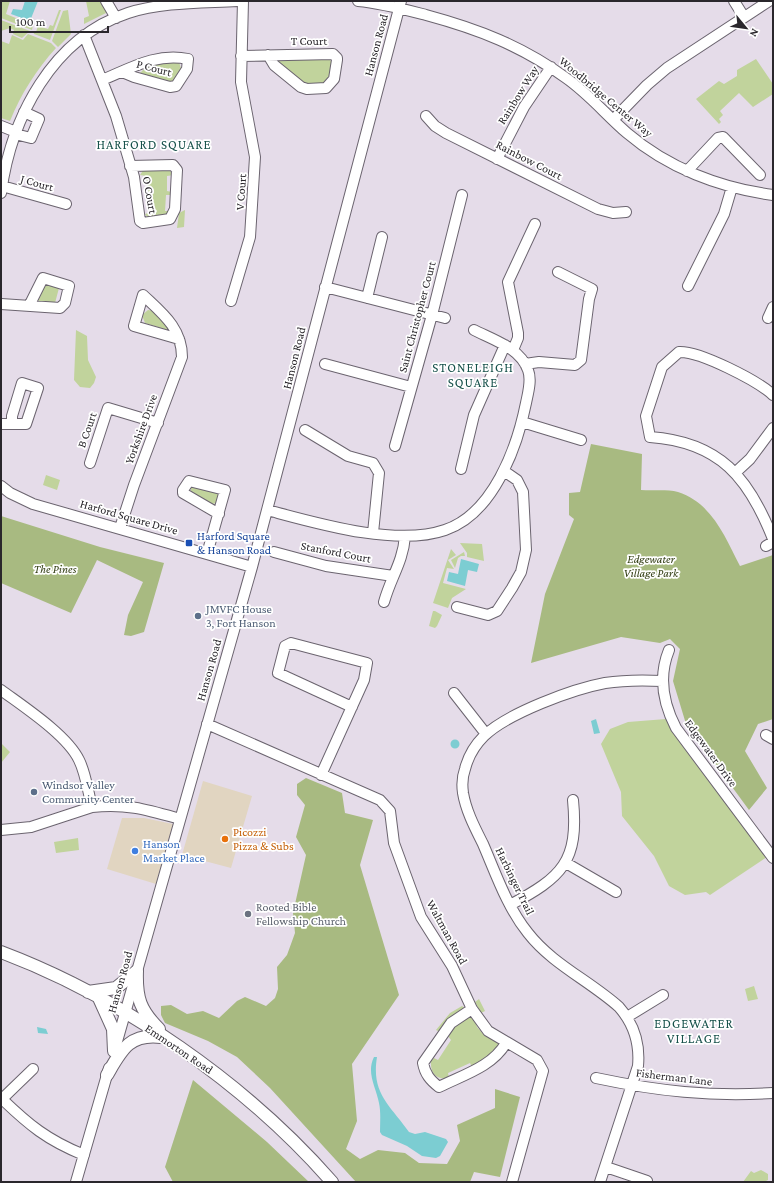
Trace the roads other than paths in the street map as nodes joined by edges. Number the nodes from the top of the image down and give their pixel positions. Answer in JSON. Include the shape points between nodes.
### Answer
{"nodes":[{"id":1,"x":106,"y":1,"type":"edge"},
{"id":2,"x":237,"y":1,"type":"edge"},
{"id":3,"x":243,"y":1,"type":"edge"},
{"id":4,"x":358,"y":1,"type":"edge"},
{"id":5,"x":734,"y":1,"type":"edge"},
{"id":6,"x":768,"y":1,"type":"edge"},
{"id":7,"x":158,"y":4,"type":"edge"},
{"id":8,"x":400,"y":5,"type":"edge"},
{"id":9,"x":744,"y":17,"type":"junction"},
{"id":10,"x":116,"y":18,"type":"junction"},
{"id":11,"x":84,"y":35,"type":"junction"},
{"id":12,"x":268,"y":55,"type":"junction"},
{"id":13,"x":241,"y":56,"type":"junction"},
{"id":14,"x":551,"y":67,"type":"junction"},
{"id":15,"x":122,"y":72,"type":"junction"},
{"id":16,"x":102,"y":80,"type":"junction"},
{"id":17,"x":24,"y":112,"type":"junction"},
{"id":18,"x":426,"y":116,"type":"dead end"},
{"id":19,"x":613,"y":120,"type":"junction"},
{"id":20,"x":1,"y":126,"type":"edge"},
{"id":21,"x":16,"y":133,"type":"junction"},
{"id":22,"x":497,"y":159,"type":"junction"},
{"id":23,"x":130,"y":166,"type":"junction"},
{"id":24,"x":687,"y":171,"type":"junction"},
{"id":25,"x":760,"y":175,"type":"dead end"},
{"id":26,"x":732,"y":187,"type":"junction"},
{"id":27,"x":1,"y":189,"type":"edge"},
{"id":28,"x":462,"y":195,"type":"dead end"},
{"id":29,"x":773,"y":195,"type":"edge"},
{"id":30,"x":66,"y":204,"type":"dead end"},
{"id":31,"x":626,"y":212,"type":"dead end"},
{"id":32,"x":535,"y":224,"type":"dead end"},
{"id":33,"x":382,"y":237,"type":"dead end"},
{"id":34,"x":558,"y":272,"type":"dead end"},
{"id":35,"x":688,"y":286,"type":"dead end"},
{"id":36,"x":325,"y":287,"type":"junction"},
{"id":37,"x":367,"y":298,"type":"junction"},
{"id":38,"x":231,"y":301,"type":"dead end"},
{"id":39,"x":1,"y":304,"type":"edge"},
{"id":40,"x":29,"y":306,"type":"dead end"},
{"id":41,"x":773,"y":307,"type":"edge"},
{"id":42,"x":432,"y":315,"type":"junction"},
{"id":43,"x":445,"y":318,"type":"dead end"},
{"id":44,"x":768,"y":318,"type":"dead end"},
{"id":45,"x":474,"y":330,"type":"dead end"},
{"id":46,"x":179,"y":339,"type":"junction"},
{"id":47,"x":509,"y":348,"type":"junction"},
{"id":48,"x":325,"y":364,"type":"dead end"},
{"id":49,"x":525,"y":364,"type":"junction"},
{"id":50,"x":411,"y":387,"type":"junction"},
{"id":51,"x":773,"y":395,"type":"edge"},
{"id":52,"x":522,"y":422,"type":"junction"},
{"id":53,"x":158,"y":423,"type":"junction"},
{"id":54,"x":1,"y":424,"type":"edge"},
{"id":55,"x":12,"y":424,"type":"dead end"},
{"id":56,"x":773,"y":428,"type":"edge"},
{"id":57,"x":305,"y":430,"type":"dead end"},
{"id":58,"x":581,"y":440,"type":"dead end"},
{"id":59,"x":395,"y":446,"type":"dead end"},
{"id":60,"x":90,"y":463,"type":"dead end"},
{"id":61,"x":461,"y":469,"type":"dead end"},
{"id":62,"x":504,"y":471,"type":"junction"},
{"id":63,"x":736,"y":472,"type":"junction"},
{"id":64,"x":1,"y":486,"type":"edge"},
{"id":65,"x":267,"y":510,"type":"junction"},
{"id":66,"x":219,"y":514,"type":"dead end"},
{"id":67,"x":120,"y":528,"type":"junction"},
{"id":68,"x":373,"y":533,"type":"junction"},
{"id":69,"x":406,"y":536,"type":"junction"},
{"id":70,"x":771,"y":542,"type":"edge"},
{"id":71,"x":274,"y":552,"type":"dead end"},
{"id":72,"x":207,"y":554,"type":"junction"},
{"id":73,"x":252,"y":567,"type":"junction"},
{"id":74,"x":393,"y":576,"type":"junction"},
{"id":75,"x":384,"y":602,"type":"dead end"},
{"id":76,"x":457,"y":607,"type":"dead end"},
{"id":77,"x":669,"y":650,"type":"dead end"},
{"id":78,"x":663,"y":681,"type":"junction"},
{"id":79,"x":1,"y":690,"type":"edge"},
{"id":80,"x":454,"y":693,"type":"dead end"},
{"id":81,"x":352,"y":707,"type":"junction"},
{"id":82,"x":207,"y":724,"type":"junction"},
{"id":83,"x":486,"y":734,"type":"junction"},
{"id":84,"x":321,"y":775,"type":"junction"},
{"id":85,"x":573,"y":800,"type":"dead end"},
{"id":86,"x":92,"y":807,"type":"junction"},
{"id":87,"x":180,"y":818,"type":"junction"},
{"id":88,"x":1,"y":830,"type":"edge"},
{"id":89,"x":771,"y":851,"type":"edge"},
{"id":90,"x":566,"y":863,"type":"junction"},
{"id":91,"x":616,"y":892,"type":"dead end"},
{"id":92,"x":510,"y":905,"type":"junction"},
{"id":93,"x":1,"y":952,"type":"edge"},
{"id":94,"x":137,"y":971,"type":"junction"},
{"id":95,"x":93,"y":994,"type":"junction"},
{"id":96,"x":663,"y":995,"type":"dead end"},
{"id":97,"x":472,"y":1009,"type":"junction"},
{"id":98,"x":125,"y":1013,"type":"junction"},
{"id":99,"x":627,"y":1016,"type":"junction"},
{"id":100,"x":168,"y":1040,"type":"junction"},
{"id":101,"x":506,"y":1043,"type":"junction"},
{"id":102,"x":114,"y":1051,"type":"junction"},
{"id":103,"x":33,"y":1069,"type":"dead end"},
{"id":104,"x":107,"y":1075,"type":"junction"},
{"id":105,"x":596,"y":1078,"type":"dead end"},
{"id":106,"x":633,"y":1085,"type":"junction"},
{"id":107,"x":773,"y":1093,"type":"edge"},
{"id":108,"x":2,"y":1098,"type":"edge"},
{"id":109,"x":84,"y":1154,"type":"junction"},
{"id":110,"x":606,"y":1167,"type":"junction"},
{"id":111,"x":647,"y":1181,"type":"edge"},
{"id":112,"x":76,"y":1182,"type":"edge"},
{"id":113,"x":332,"y":1182,"type":"edge"},
{"id":114,"x":512,"y":1182,"type":"edge"},
{"id":115,"x":600,"y":1182,"type":"edge"}],
"edges":[{"from":1,"to":10,"type":"street"},
{"from":2,"to":7,"type":"street"},
{"from":3,"to":13,"type":"street","name":"V Court"},
{"from":4,"to":8,"type":"street"},
{"from":5,"to":9,"type":"street"},
{"from":6,"to":9,"type":"street"},
{"from":7,"to":10,"type":"street"},
{"from":8,"to":14,"type":"street","name":"Woodbridge Center Way","via":[[497,38],[518,47]]},
{"from":8,"to":36,"type":"street","name":"Hanson Road"},
{"from":9,"to":19,"type":"street","via":[[666,68]]},
{"from":10,"to":11,"type":"street"},
{"from":11,"to":16,"type":"street","name":"O Court"},
{"from":11,"to":17,"type":"street","via":[[50,69]]},
{"from":12,"to":12,"type":"street","name":"T Court","via":[[274,66],[301,87],[326,88],[334,79],[337,58],[333,54]]},
{"from":12,"to":13,"type":"street","name":"T Court"},
{"from":13,"to":38,"type":"street","name":"V Court","via":[[241,82],[255,169],[250,237]]},
{"from":14,"to":19,"type":"street","name":"Woodbridge Center Way","via":[[579,88]]},
{"from":14,"to":22,"type":"street","name":"Rainbow Way","via":[[524,107]]},
{"from":15,"to":15,"type":"street","name":"P Court","via":[[170,87],[176,86],[187,69],[188,59],[157,58]]},
{"from":15,"to":16,"type":"street","name":"P Court"},
{"from":16,"to":23,"type":"street","name":"O Court","via":[[116,116]]},
{"from":17,"to":21,"type":"street"},
{"from":17,"to":21,"type":"street","via":[[39,119],[31,138]]},
{"from":18,"to":22,"type":"street","name":"Rainbow Court","via":[[446,133]]},
{"from":19,"to":24,"type":"street","name":"Woodbridge Center Way","via":[[640,144]]},
{"from":20,"to":21,"type":"street"},
{"from":21,"to":27,"type":"street"},
{"from":22,"to":31,"type":"street","name":"Rainbow Court","via":[[598,209],[613,213]]},
{"from":23,"to":23,"type":"street","name":"O Court","via":[[140,221],[143,223],[170,219],[175,209],[177,170],[173,165]]},
{"from":24,"to":25,"type":"street","via":[[721,137]]},
{"from":24,"to":26,"type":"street","name":"Woodbridge Center Way"},
{"from":26,"to":29,"type":"street","name":"Woodbridge Center Way"},
{"from":26,"to":35,"type":"street","via":[[724,214]]},
{"from":27,"to":30,"type":"street","name":"J Court"},
{"from":28,"to":42,"type":"street","name":"Saint Christopher Court"},
{"from":32,"to":47,"type":"street","via":[[508,282],[518,333],[518,338]]},
{"from":33,"to":37,"type":"street"},
{"from":34,"to":49,"type":"street","via":[[592,289],[588,300],[581,360],[575,365],[539,362]]},
{"from":36,"to":37,"type":"street"},
{"from":36,"to":65,"type":"street","name":"Hanson Road"},
{"from":37,"to":42,"type":"street"},
{"from":39,"to":40,"type":"street"},
{"from":41,"to":44,"type":"street"},
{"from":42,"to":43,"type":"street"},
{"from":42,"to":50,"type":"street","name":"Saint Christopher Court"},
{"from":45,"to":47,"type":"street"},
{"from":46,"to":46,"type":"street","name":"Yorkshire Drive","via":[[173,324],[143,295],[134,326]]},
{"from":46,"to":53,"type":"street","name":"Yorkshire Drive","via":[[182,357]]},
{"from":47,"to":49,"type":"street"},
{"from":47,"to":61,"type":"street","via":[[474,415]]},
{"from":48,"to":50,"type":"street"},
{"from":49,"to":52,"type":"street","via":[[530,381]]},
{"from":50,"to":59,"type":"street","name":"Saint Christopher Court"},
{"from":51,"to":63,"type":"street","via":[[744,376],[694,354],[679,352],[662,367],[646,416],[650,437],[698,447]]},
{"from":52,"to":58,"type":"street"},
{"from":52,"to":62,"type":"street"},
{"from":53,"to":60,"type":"street","name":"B Court","via":[[108,408]]},
{"from":53,"to":67,"type":"street","name":"Yorkshire Drive"},
{"from":54,"to":55,"type":"street"},
{"from":56,"to":63,"type":"street","via":[[750,459]]},
{"from":57,"to":68,"type":"street","via":[[348,456],[369,461],[376,466],[379,473]]},
{"from":62,"to":69,"type":"street","via":[[475,512],[453,527]]},
{"from":62,"to":76,"type":"street","via":[[517,480],[523,492],[526,550],[521,572],[497,611],[488,615]]},
{"from":63,"to":70,"type":"street","via":[[751,491]]},
{"from":64,"to":67,"type":"street","name":"Harford Square Drive","via":[[33,504]]},
{"from":65,"to":68,"type":"street","via":[[336,529]]},
{"from":65,"to":73,"type":"street","name":"Hanson Road"},
{"from":66,"to":72,"type":"street"},
{"from":67,"to":72,"type":"street","name":"Harford Square Drive"},
{"from":68,"to":69,"type":"street"},
{"from":69,"to":74,"type":"street","via":[[404,553]]},
{"from":71,"to":74,"type":"street","name":"Stanford Court","via":[[326,566]]},
{"from":72,"to":73,"type":"street","name":"Harford Square Drive"},
{"from":73,"to":82,"type":"street","name":"Hanson Road"},
{"from":74,"to":75,"type":"street"},
{"from":77,"to":78,"type":"street","name":"Edgewater Drive"},
{"from":78,"to":83,"type":"street","name":"Harbinger Trail","via":[[630,680],[587,688],[542,704]]},
{"from":78,"to":89,"type":"street","name":"Edgewater Drive","via":[[665,705],[676,728]]},
{"from":79,"to":86,"type":"street","via":[[43,722],[72,749],[83,769]]},
{"from":80,"to":83,"type":"street"},
{"from":81,"to":81,"type":"street","via":[[364,680],[367,663],[291,643],[284,646],[278,673]]},
{"from":81,"to":84,"type":"street"},
{"from":82,"to":84,"type":"street","name":"Waltman Road"},
{"from":82,"to":87,"type":"street","name":"Hanson Road"},
{"from":83,"to":92,"type":"street","name":"Harbinger Trail","via":[[468,760],[463,780],[463,794],[468,812]]},
{"from":84,"to":97,"type":"street","name":"Waltman Road","via":[[380,800],[388,807],[394,843],[421,917],[452,966]]},
{"from":85,"to":90,"type":"street","via":[[574,838]]},
{"from":86,"to":87,"type":"street","via":[[128,806]]},
{"from":86,"to":88,"type":"street","via":[[31,827]]},
{"from":87,"to":94,"type":"street","name":"Hanson Road"},
{"from":90,"to":91,"type":"street"},
{"from":90,"to":92,"type":"street","via":[[546,884]]},
{"from":92,"to":99,"type":"street","name":"Harbinger Trail","via":[[538,944],[609,998]]},
{"from":93,"to":95,"type":"main road","name":"Emmorton Road"},
{"from":94,"to":95,"type":"main road","via":[[116,988]]},
{"from":94,"to":98,"type":"street","name":"Hanson Road"},
{"from":94,"to":100,"type":"main road","via":[[136,988],[140,1005]]},
{"from":95,"to":98,"type":"main road","name":"Emmorton Road"},
{"from":95,"to":102,"type":"main road","via":[[113,1029]]},
{"from":96,"to":99,"type":"street"},
{"from":97,"to":101,"type":"street","name":"Waltman Road","via":[[488,1031]]},
{"from":97,"to":101,"type":"street","via":[[451,1023],[423,1063],[425,1072],[432,1081],[439,1087],[488,1064]]},
{"from":98,"to":100,"type":"main road","name":"Emmorton Road"},
{"from":98,"to":102,"type":"street","name":"Hanson Road"},
{"from":99,"to":106,"type":"street","name":"Harbinger Trail","via":[[638,1044],[639,1054]]},
{"from":100,"to":104,"type":"main road","via":[[152,1036],[137,1038],[121,1052]]},
{"from":100,"to":113,"type":"main road","name":"Emmorton Road","via":[[225,1081],[271,1120]]},
{"from":101,"to":114,"type":"street","name":"Waltman Road","via":[[537,1060],[543,1072]]},
{"from":102,"to":104,"type":"street","name":"Hanson Road"},
{"from":103,"to":108,"type":"street"},
{"from":104,"to":109,"type":"street","name":"Hanson Road"},
{"from":105,"to":106,"type":"street","name":"Fisherman Lane"},
{"from":106,"to":107,"type":"street","name":"Fisherman Lane","via":[[698,1094]]},
{"from":106,"to":110,"type":"street","name":"Harbinger Trail"},
{"from":108,"to":109,"type":"street","via":[[34,1129],[50,1140]]},
{"from":109,"to":112,"type":"street","name":"Hanson Road"},
{"from":110,"to":111,"type":"street"},
{"from":110,"to":115,"type":"street","name":"Harbinger Trail"}]}
